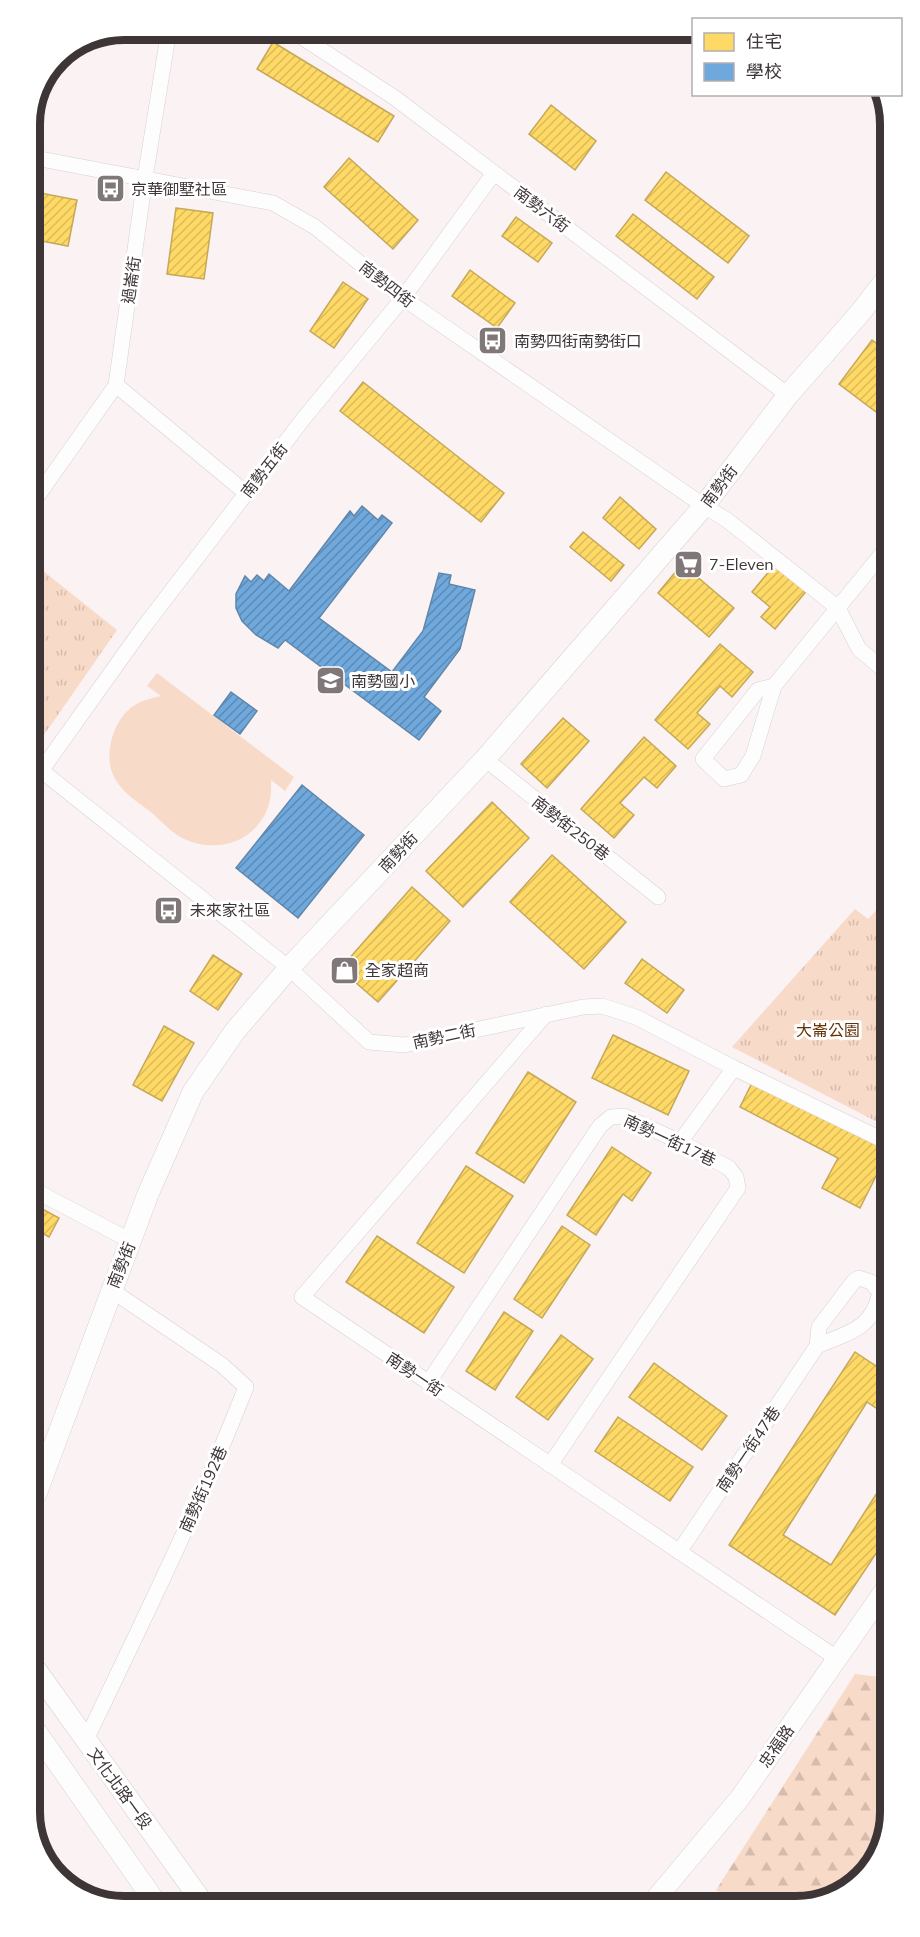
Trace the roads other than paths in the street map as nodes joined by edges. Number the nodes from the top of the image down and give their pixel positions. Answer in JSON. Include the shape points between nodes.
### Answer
{"nodes":[{"id":1,"x":167,"y":40,"type":"edge"},
{"id":2,"x":307,"y":40,"type":"edge"},
{"id":3,"x":41,"y":159,"type":"edge"},
{"id":4,"x":494,"y":173,"type":"junction"},
{"id":5,"x":145,"y":178,"type":"junction"},
{"id":6,"x":880,"y":287,"type":"edge"},
{"id":7,"x":403,"y":298,"type":"junction"},
{"id":8,"x":116,"y":385,"type":"junction"},
{"id":9,"x":788,"y":395,"type":"junction"},
{"id":10,"x":41,"y":492,"type":"edge"},
{"id":11,"x":246,"y":493,"type":"junction"},
{"id":12,"x":704,"y":506,"type":"junction"},
{"id":13,"x":880,"y":556,"type":"edge"},
{"id":14,"x":838,"y":608,"type":"junction"},
{"id":15,"x":880,"y":667,"type":"edge"},
{"id":16,"x":774,"y":686,"type":"junction"},
{"id":17,"x":485,"y":759,"type":"junction"},
{"id":18,"x":41,"y":765,"type":"edge"},
{"id":19,"x":41,"y":776,"type":"edge"},
{"id":20,"x":658,"y":897,"type":"dead end"},
{"id":21,"x":289,"y":968,"type":"junction"},
{"id":22,"x":546,"y":1014,"type":"junction"},
{"id":23,"x":734,"y":1068,"type":"junction"},
{"id":24,"x":880,"y":1139,"type":"edge"},
{"id":25,"x":680,"y":1142,"type":"junction"},
{"id":26,"x":40,"y":1193,"type":"edge"},
{"id":27,"x":131,"y":1241,"type":"junction"},
{"id":28,"x":111,"y":1290,"type":"junction"},
{"id":29,"x":816,"y":1346,"type":"junction"},
{"id":30,"x":428,"y":1383,"type":"junction"},
{"id":31,"x":550,"y":1465,"type":"junction"},
{"id":32,"x":40,"y":1483,"type":"edge"},
{"id":33,"x":679,"y":1552,"type":"junction"},
{"id":34,"x":880,"y":1597,"type":"edge"},
{"id":35,"x":838,"y":1659,"type":"junction"},
{"id":36,"x":40,"y":1676,"type":"edge"},
{"id":37,"x":40,"y":1737,"type":"edge"},
{"id":38,"x":86,"y":1740,"type":"junction"},
{"id":39,"x":151,"y":1896,"type":"edge"},
{"id":40,"x":198,"y":1896,"type":"edge"},
{"id":41,"x":658,"y":1896,"type":"edge"}],
"edges":[{"from":1,"to":5,"type":"street","name":"過崙街"},
{"from":2,"to":4,"type":"street","name":"南勢六街","via":[[395,98]]},
{"from":3,"to":5,"type":"street","name":"南勢四街"},
{"from":4,"to":7,"type":"street","name":"南勢五街"},
{"from":4,"to":9,"type":"street","name":"南勢六街"},
{"from":5,"to":7,"type":"street","name":"南勢四街","via":[[273,203],[315,227]]},
{"from":5,"to":8,"type":"street","name":"過崙街"},
{"from":6,"to":9,"type":"main road","name":"南勢街"},
{"from":7,"to":11,"type":"street","name":"南勢五街"},
{"from":7,"to":12,"type":"street","name":"南勢四街"},
{"from":8,"to":10,"type":"street","name":"過崙街"},
{"from":8,"to":11,"type":"street"},
{"from":9,"to":12,"type":"main road","name":"南勢街"},
{"from":11,"to":18,"type":"street","name":"南勢五街"},
{"from":12,"to":14,"type":"street","name":"南勢四街"},
{"from":12,"to":17,"type":"main road","name":"南勢街"},
{"from":13,"to":14,"type":"street"},
{"from":14,"to":15,"type":"street","via":[[859,649]]},
{"from":14,"to":16,"type":"street"},
{"from":16,"to":16,"type":"street","via":[[753,756],[741,775],[724,779],[703,759],[758,690]]},
{"from":17,"to":20,"type":"street","name":"南勢街250巷"},
{"from":17,"to":21,"type":"main road","name":"南勢街"},
{"from":19,"to":21,"type":"street","name":"南勢二街"},
{"from":21,"to":22,"type":"street","name":"南勢二街","via":[[369,1042],[404,1045]]},
{"from":21,"to":27,"type":"main road","name":"南勢街","via":[[235,1031],[193,1092]]},
{"from":22,"to":23,"type":"street","name":"南勢二街","via":[[583,1007],[618,1010],[657,1026]]},
{"from":22,"to":30,"type":"street","name":"南勢一街","via":[[302,1297]]},
{"from":23,"to":24,"type":"street","name":"南勢二街"},
{"from":23,"to":25,"type":"street"},
{"from":25,"to":30,"type":"street","name":"南勢一街17巷","via":[[624,1116],[611,1117],[600,1126]]},
{"from":25,"to":31,"type":"street","name":"南勢一街17巷","via":[[729,1168],[738,1188]]},
{"from":26,"to":27,"type":"street"},
{"from":27,"to":28,"type":"main road","name":"南勢街"},
{"from":28,"to":32,"type":"main road","name":"南勢街"},
{"from":28,"to":38,"type":"street","name":"南勢街192巷","via":[[222,1365],[246,1387],[160,1586]]},
{"from":29,"to":29,"type":"street","name":"南勢一街47巷","via":[[860,1328],[876,1309],[879,1292],[871,1282],[859,1278],[854,1281],[819,1327]]},
{"from":29,"to":33,"type":"street","name":"南勢一街47巷"},
{"from":30,"to":31,"type":"street","name":"南勢一街"},
{"from":31,"to":33,"type":"street","name":"南勢一街"},
{"from":33,"to":35,"type":"street","name":"南勢一街"},
{"from":34,"to":35,"type":"street","name":"忠福路"},
{"from":35,"to":41,"type":"street","name":"忠福路","via":[[740,1798]]},
{"from":36,"to":38,"type":"main road","name":"文化北路一段"},
{"from":37,"to":39,"type":"main road"},
{"from":38,"to":40,"type":"main road","name":"文化北路一段"}]}
